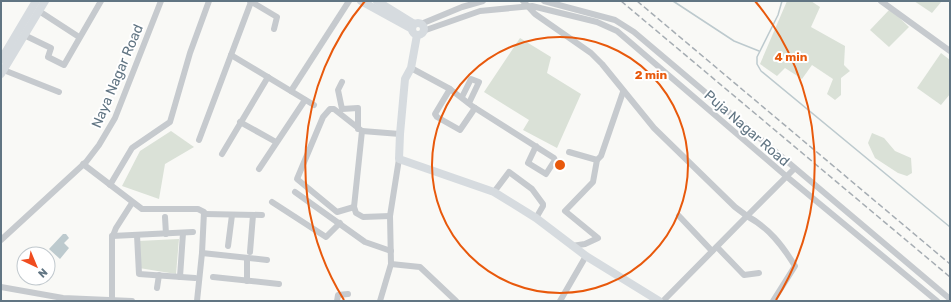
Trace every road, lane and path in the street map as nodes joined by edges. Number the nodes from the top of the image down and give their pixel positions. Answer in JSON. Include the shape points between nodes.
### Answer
{"nodes":[{"id":1,"x":36,"y":1,"type":"edge"},
{"id":2,"x":45,"y":1,"type":"edge"},
{"id":3,"x":101,"y":1,"type":"edge"},
{"id":4,"x":161,"y":1,"type":"edge"},
{"id":5,"x":209,"y":1,"type":"edge"},
{"id":6,"x":251,"y":1,"type":"edge"},
{"id":7,"x":349,"y":1,"type":"edge"},
{"id":8,"x":361,"y":1,"type":"edge"},
{"id":9,"x":377,"y":1,"type":"edge"},
{"id":10,"x":483,"y":1,"type":"edge"},
{"id":11,"x":544,"y":1,"type":"edge"},
{"id":12,"x":881,"y":1,"type":"edge"},
{"id":13,"x":524,"y":4,"type":"edge"},
{"id":14,"x":39,"y":11,"type":"junction"},
{"id":15,"x":418,"y":28,"type":"junction"},
{"id":16,"x":274,"y":29,"type":"dead end"},
{"id":17,"x":631,"y":30,"type":"junction"},
{"id":18,"x":24,"y":35,"type":"junction"},
{"id":19,"x":79,"y":36,"type":"junction"},
{"id":20,"x":624,"y":37,"type":"junction"},
{"id":21,"x":950,"y":51,"type":"edge"},
{"id":22,"x":231,"y":55,"type":"junction"},
{"id":23,"x":1,"y":60,"type":"edge"},
{"id":24,"x":411,"y":68,"type":"junction"},
{"id":25,"x":2,"y":71,"type":"edge"},
{"id":26,"x":268,"y":77,"type":"junction"},
{"id":27,"x":342,"y":82,"type":"dead end"},
{"id":28,"x":450,"y":88,"type":"junction"},
{"id":29,"x":291,"y":91,"type":"junction"},
{"id":30,"x":59,"y":92,"type":"dead end"},
{"id":31,"x":623,"y":92,"type":"junction"},
{"id":32,"x":462,"y":97,"type":"junction"},
{"id":33,"x":305,"y":100,"type":"junction"},
{"id":34,"x":469,"y":103,"type":"junction"},
{"id":35,"x":314,"y":105,"type":"dead end"},
{"id":36,"x":475,"y":108,"type":"junction"},
{"id":37,"x":240,"y":122,"type":"junction"},
{"id":38,"x":360,"y":130,"type":"junction"},
{"id":39,"x":400,"y":134,"type":"junction"},
{"id":40,"x":199,"y":140,"type":"dead end"},
{"id":41,"x":276,"y":142,"type":"junction"},
{"id":42,"x":536,"y":146,"type":"junction"},
{"id":43,"x":569,"y":152,"type":"dead end"},
{"id":44,"x":222,"y":154,"type":"dead end"},
{"id":45,"x":399,"y":159,"type":"junction"},
{"id":46,"x":598,"y":160,"type":"junction"},
{"id":47,"x":83,"y":164,"type":"junction"},
{"id":48,"x":258,"y":169,"type":"dead end"},
{"id":49,"x":794,"y":169,"type":"junction"},
{"id":50,"x":786,"y":176,"type":"junction"},
{"id":51,"x":110,"y":186,"type":"junction"},
{"id":52,"x":295,"y":192,"type":"dead end"},
{"id":53,"x":494,"y":192,"type":"junction"},
{"id":54,"x":272,"y":202,"type":"dead end"},
{"id":55,"x":132,"y":203,"type":"junction"},
{"id":56,"x":354,"y":207,"type":"junction"},
{"id":57,"x":205,"y":214,"type":"junction"},
{"id":58,"x":232,"y":214,"type":"junction"},
{"id":59,"x":254,"y":215,"type":"junction"},
{"id":60,"x":262,"y":215,"type":"dead end"},
{"id":61,"x":390,"y":216,"type":"junction"},
{"id":62,"x":679,"y":216,"type":"dead end"},
{"id":63,"x":747,"y":216,"type":"junction"},
{"id":64,"x":165,"y":217,"type":"dead end"},
{"id":65,"x":536,"y":218,"type":"junction"},
{"id":66,"x":340,"y":223,"type":"junction"},
{"id":67,"x":192,"y":232,"type":"dead end"},
{"id":68,"x":183,"y":233,"type":"junction"},
{"id":69,"x":166,"y":234,"type":"junction"},
{"id":70,"x":137,"y":235,"type":"junction"},
{"id":71,"x":112,"y":236,"type":"junction"},
{"id":72,"x":1,"y":240,"type":"edge"},
{"id":73,"x":228,"y":246,"type":"dead end"},
{"id":74,"x":572,"y":246,"type":"junction"},
{"id":75,"x":714,"y":249,"type":"junction"},
{"id":76,"x":391,"y":251,"type":"junction"},
{"id":77,"x":202,"y":253,"type":"junction"},
{"id":78,"x":249,"y":255,"type":"junction"},
{"id":79,"x":586,"y":256,"type":"junction"},
{"id":80,"x":267,"y":260,"type":"dead end"},
{"id":81,"x":391,"y":264,"type":"junction"},
{"id":82,"x":759,"y":273,"type":"dead end"},
{"id":83,"x":159,"y":276,"type":"junction"},
{"id":84,"x":180,"y":277,"type":"junction"},
{"id":85,"x":213,"y":277,"type":"dead end"},
{"id":86,"x":195,"y":278,"type":"dead end"},
{"id":87,"x":247,"y":281,"type":"junction"},
{"id":88,"x":278,"y":284,"type":"dead end"},
{"id":89,"x":1,"y":287,"type":"edge"},
{"id":90,"x":158,"y":288,"type":"dead end"},
{"id":91,"x":348,"y":294,"type":"dead end"},
{"id":92,"x":112,"y":299,"type":"junction"},
{"id":93,"x":950,"y":299,"type":"edge"},
{"id":94,"x":71,"y":300,"type":"edge"},
{"id":95,"x":132,"y":301,"type":"edge"},
{"id":96,"x":197,"y":301,"type":"edge"},
{"id":97,"x":337,"y":301,"type":"edge"},
{"id":98,"x":380,"y":301,"type":"edge"},
{"id":99,"x":456,"y":301,"type":"edge"},
{"id":100,"x":560,"y":301,"type":"edge"},
{"id":101,"x":659,"y":301,"type":"edge"},
{"id":102,"x":663,"y":301,"type":"edge"},
{"id":103,"x":773,"y":301,"type":"edge"},
{"id":104,"x":937,"y":301,"type":"edge"}],
"edges":[{"from":1,"to":23,"type":"main road"},
{"from":2,"to":14,"type":"main road"},
{"from":3,"to":19,"type":"street"},
{"from":4,"to":47,"type":"street","name":"Naya Nagar Road","via":[[115,118],[99,145]]},
{"from":5,"to":51,"type":"street","via":[[170,122],[132,148]]},
{"from":6,"to":16,"type":"street","via":[[277,17]]},
{"from":6,"to":22,"type":"street"},
{"from":7,"to":29,"type":"street"},
{"from":8,"to":15,"type":"main road"},
{"from":9,"to":15,"type":"main road"},
{"from":10,"to":15,"type":"street","via":[[462,7]]},
{"from":11,"to":17,"type":"street","name":"Puja Nagar Road","via":[[615,20]]},
{"from":12,"to":21,"type":"street"},
{"from":13,"to":15,"type":"street","name":"Puja Nagar Road","via":[[480,11]]},
{"from":13,"to":20,"type":"street","name":"Puja Nagar Road","via":[[598,22],[617,30]]},
{"from":13,"to":31,"type":"street","via":[[591,53]]},
{"from":14,"to":18,"type":"main road"},
{"from":14,"to":19,"type":"street"},
{"from":15,"to":24,"type":"main road"},
{"from":17,"to":20,"type":"street"},
{"from":17,"to":49,"type":"street","name":"Puja Nagar Road"},
{"from":18,"to":19,"type":"street","via":[[51,48],[48,57],[64,65]]},
{"from":18,"to":25,"type":"main road"},
{"from":20,"to":50,"type":"street","name":"Puja Nagar Road"},
{"from":22,"to":26,"type":"street"},
{"from":22,"to":40,"type":"street"},
{"from":24,"to":28,"type":"street"},
{"from":24,"to":39,"type":"main road","via":[[405,79]]},
{"from":25,"to":30,"type":"street"},
{"from":26,"to":29,"type":"street"},
{"from":26,"to":37,"type":"street"},
{"from":27,"to":38,"type":"street","via":[[338,90],[342,109],[358,108]]},
{"from":28,"to":32,"type":"street"},
{"from":28,"to":36,"type":"street","via":[[435,114],[437,117],[460,130]]},
{"from":29,"to":33,"type":"street"},
{"from":31,"to":46,"type":"street"},
{"from":31,"to":63,"type":"street","via":[[654,128]]},
{"from":32,"to":34,"type":"street"},
{"from":32,"to":34,"type":"street","via":[[471,80],[479,82]]},
{"from":33,"to":35,"type":"street"},
{"from":33,"to":41,"type":"street"},
{"from":34,"to":36,"type":"street"},
{"from":36,"to":42,"type":"street"},
{"from":37,"to":41,"type":"street"},
{"from":37,"to":44,"type":"street"},
{"from":38,"to":39,"type":"street"},
{"from":38,"to":56,"type":"street"},
{"from":38,"to":56,"type":"street","via":[[334,109],[330,109],[323,117],[297,179],[337,212]]},
{"from":39,"to":45,"type":"main road"},
{"from":41,"to":48,"type":"street"},
{"from":42,"to":42,"type":"street","via":[[555,160],[546,174],[528,164]]},
{"from":43,"to":46,"type":"street"},
{"from":45,"to":53,"type":"main road"},
{"from":45,"to":61,"type":"street"},
{"from":46,"to":74,"type":"street","via":[[593,182],[566,211],[598,238]]},
{"from":47,"to":51,"type":"street"},
{"from":47,"to":72,"type":"street","name":"Naya Nagar Road"},
{"from":49,"to":50,"type":"street"},
{"from":49,"to":93,"type":"street","name":"Puja Nagar Road"},
{"from":50,"to":63,"type":"street"},
{"from":50,"to":104,"type":"street","name":"Puja Nagar Road"},
{"from":51,"to":55,"type":"street"},
{"from":52,"to":66,"type":"street"},
{"from":53,"to":65,"type":"main road"},
{"from":53,"to":65,"type":"street","via":[[506,172],[509,172],[532,189],[543,204]]},
{"from":54,"to":66,"type":"street","via":[[326,237]]},
{"from":55,"to":57,"type":"street","via":[[142,209],[198,209]]},
{"from":55,"to":71,"type":"street"},
{"from":56,"to":61,"type":"street","via":[[356,213],[363,217]]},
{"from":57,"to":58,"type":"street"},
{"from":57,"to":77,"type":"street"},
{"from":58,"to":59,"type":"street"},
{"from":58,"to":73,"type":"street"},
{"from":59,"to":60,"type":"street"},
{"from":59,"to":78,"type":"street"},
{"from":61,"to":76,"type":"street"},
{"from":62,"to":75,"type":"street"},
{"from":63,"to":75,"type":"street"},
{"from":63,"to":103,"type":"street","via":[[770,232],[783,246],[795,266]]},
{"from":64,"to":69,"type":"street"},
{"from":65,"to":74,"type":"main road"},
{"from":66,"to":76,"type":"street","via":[[365,242]]},
{"from":67,"to":68,"type":"street"},
{"from":68,"to":69,"type":"street"},
{"from":68,"to":84,"type":"street"},
{"from":69,"to":70,"type":"street"},
{"from":70,"to":71,"type":"street"},
{"from":70,"to":83,"type":"street","via":[[138,273]]},
{"from":71,"to":92,"type":"street"},
{"from":74,"to":79,"type":"main road"},
{"from":75,"to":82,"type":"street","via":[[744,275]]},
{"from":75,"to":102,"type":"street"},
{"from":76,"to":81,"type":"street"},
{"from":77,"to":78,"type":"street"},
{"from":77,"to":96,"type":"street"},
{"from":78,"to":80,"type":"street"},
{"from":78,"to":87,"type":"street"},
{"from":79,"to":100,"type":"street"},
{"from":79,"to":101,"type":"main road"},
{"from":81,"to":98,"type":"street"},
{"from":81,"to":99,"type":"street","via":[[420,267]]},
{"from":83,"to":84,"type":"street"},
{"from":83,"to":90,"type":"street"},
{"from":84,"to":86,"type":"street"},
{"from":85,"to":87,"type":"street"},
{"from":87,"to":88,"type":"street"},
{"from":89,"to":94,"type":"street"},
{"from":91,"to":97,"type":"street","via":[[340,294]]},
{"from":92,"to":94,"type":"street"},
{"from":92,"to":95,"type":"street"}]}
